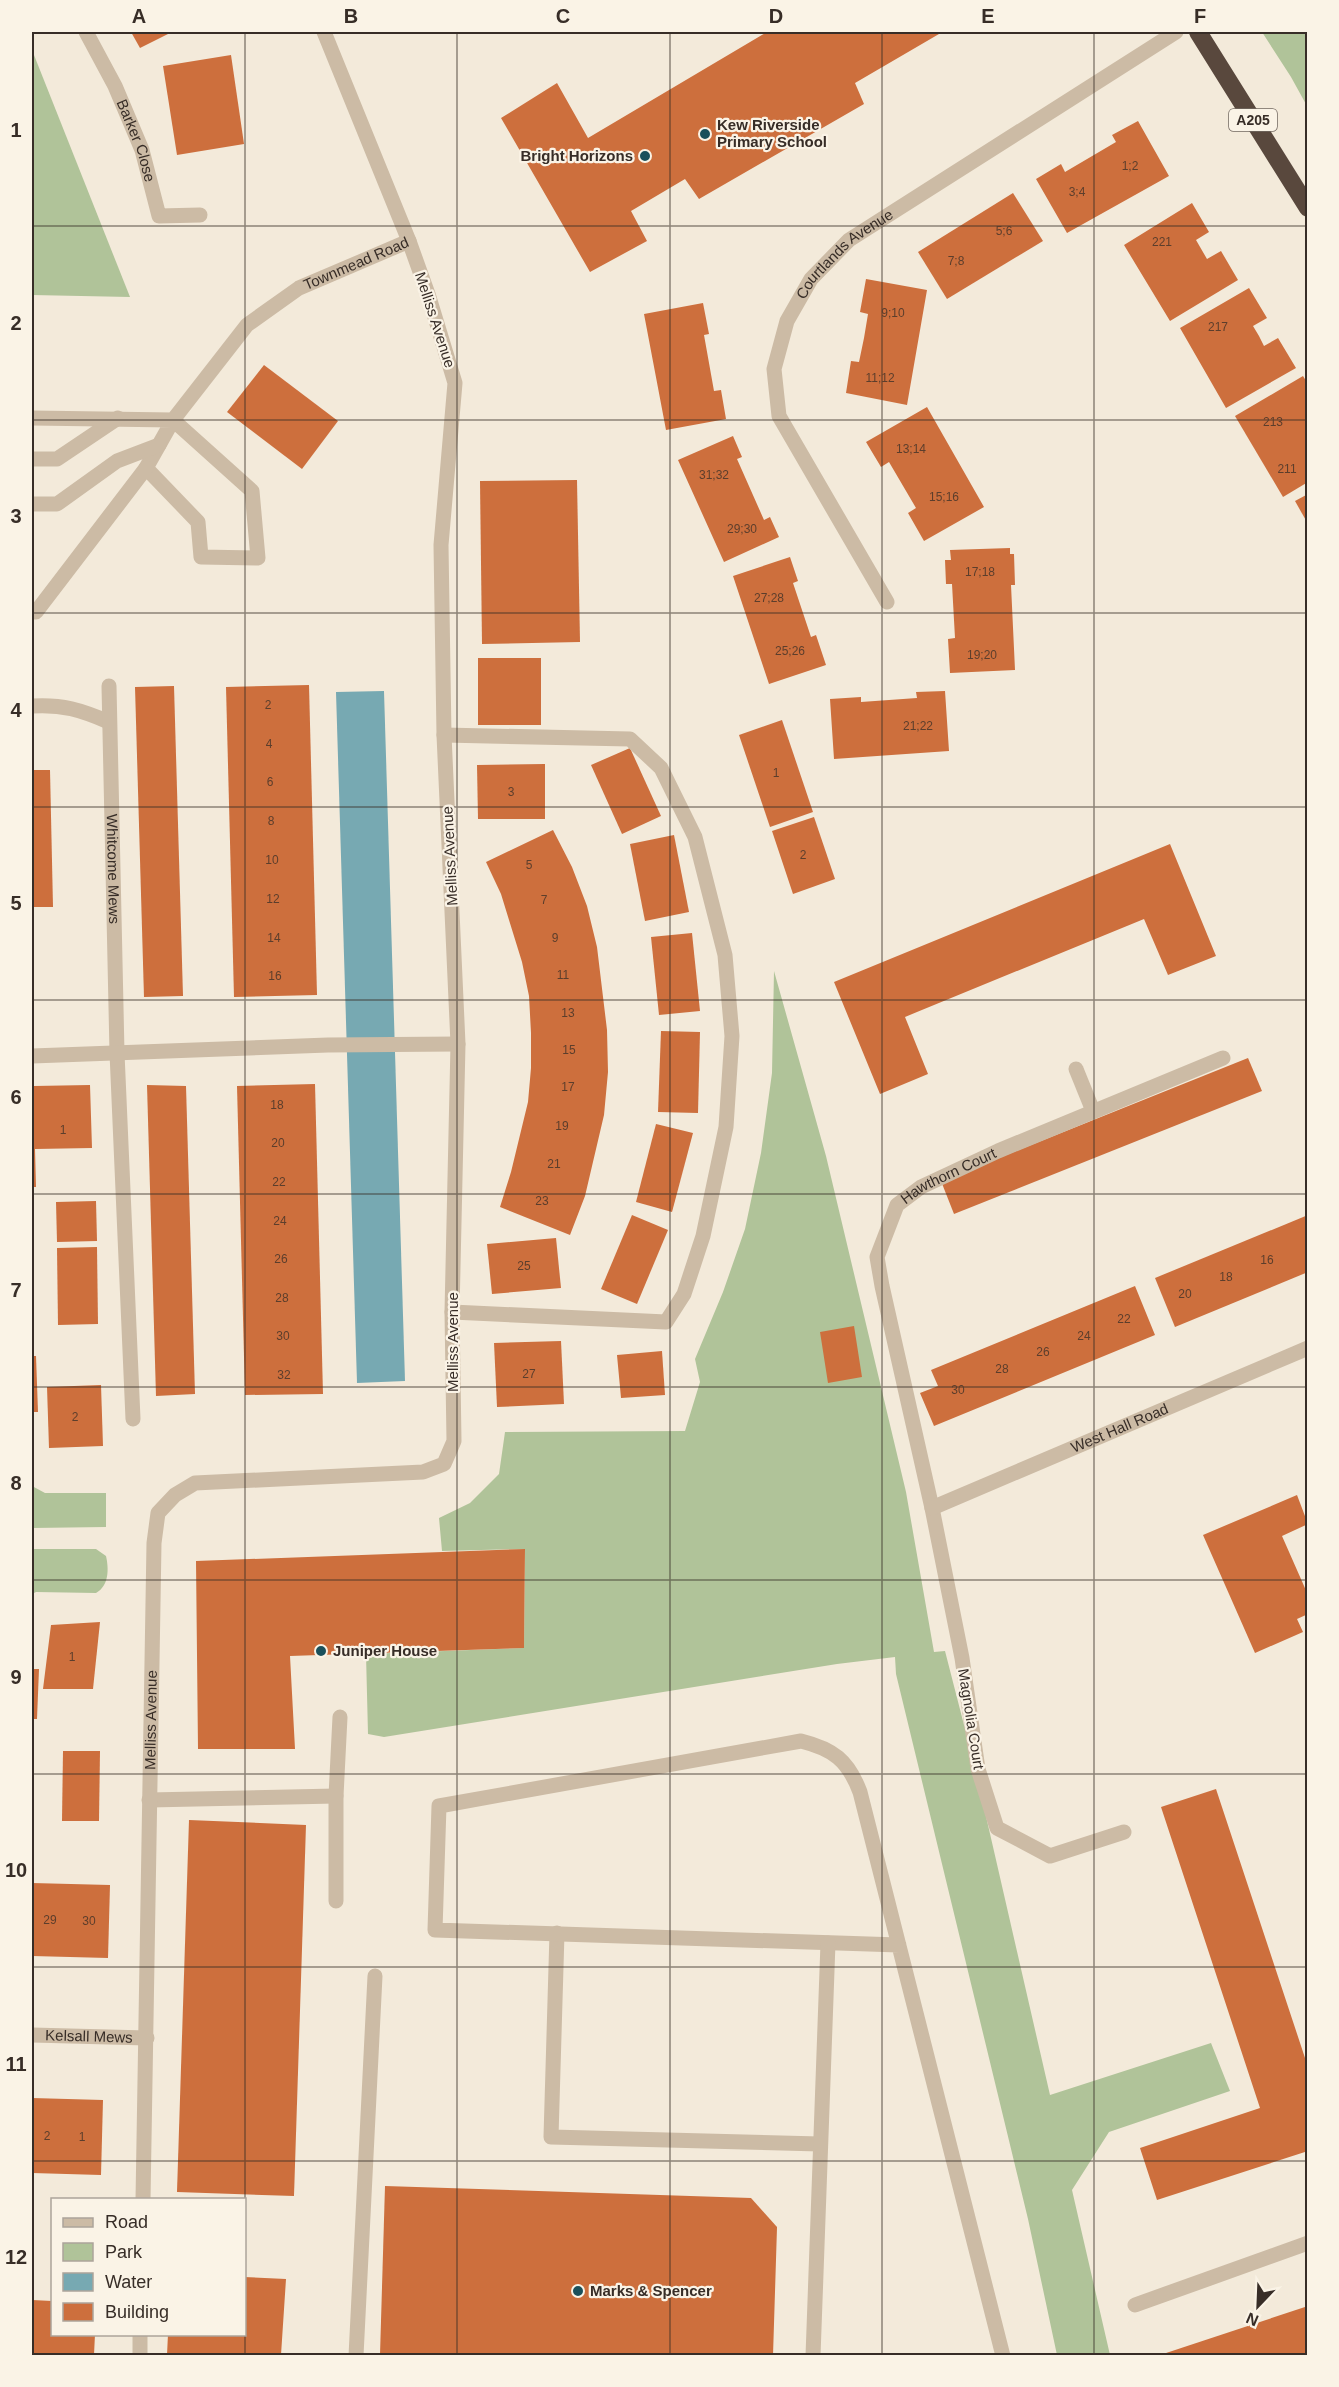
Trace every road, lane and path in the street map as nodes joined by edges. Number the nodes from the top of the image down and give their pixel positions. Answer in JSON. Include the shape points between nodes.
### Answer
{"nodes":[{"id":1,"x":86,"y":32,"type":"edge"},
{"id":2,"x":324,"y":32,"type":"edge"},
{"id":3,"x":1176,"y":32,"type":"edge"},
{"id":4,"x":1198,"y":32,"type":"edge"},
{"id":5,"x":1308,"y":208,"type":"edge"},
{"id":6,"x":200,"y":215,"type":"dead end"},
{"id":7,"x":409,"y":241,"type":"junction"},
{"id":8,"x":32,"y":418,"type":"edge"},
{"id":9,"x":118,"y":418,"type":"junction"},
{"id":10,"x":173,"y":420,"type":"junction"},
{"id":11,"x":159,"y":445,"type":"junction"},
{"id":12,"x":32,"y":459,"type":"edge"},
{"id":13,"x":146,"y":468,"type":"junction"},
{"id":14,"x":32,"y":504,"type":"edge"},
{"id":15,"x":887,"y":602,"type":"dead end"},
{"id":16,"x":32,"y":612,"type":"edge"},
{"id":17,"x":109,"y":686,"type":"dead end"},
{"id":18,"x":32,"y":706,"type":"edge"},
{"id":19,"x":109,"y":722,"type":"junction"},
{"id":20,"x":444,"y":735,"type":"junction"},
{"id":21,"x":458,"y":1044,"type":"junction"},
{"id":22,"x":117,"y":1053,"type":"junction"},
{"id":23,"x":32,"y":1056,"type":"edge"},
{"id":24,"x":1223,"y":1058,"type":"dead end"},
{"id":25,"x":1076,"y":1069,"type":"dead end"},
{"id":26,"x":1093,"y":1111,"type":"junction"},
{"id":27,"x":452,"y":1312,"type":"junction"},
{"id":28,"x":1308,"y":1348,"type":"edge"},
{"id":29,"x":133,"y":1419,"type":"dead end"},
{"id":30,"x":932,"y":1508,"type":"junction"},
{"id":31,"x":340,"y":1717,"type":"dead end"},
{"id":32,"x":336,"y":1796,"type":"junction"},
{"id":33,"x":149,"y":1800,"type":"junction"},
{"id":34,"x":1124,"y":1832,"type":"dead end"},
{"id":35,"x":336,"y":1901,"type":"dead end"},
{"id":36,"x":557,"y":1933,"type":"junction"},
{"id":37,"x":828,"y":1943,"type":"junction"},
{"id":38,"x":899,"y":1945,"type":"junction"},
{"id":39,"x":375,"y":1976,"type":"dead end"},
{"id":40,"x":32,"y":2035,"type":"edge"},
{"id":41,"x":147,"y":2038,"type":"junction"},
{"id":42,"x":820,"y":2144,"type":"junction"},
{"id":43,"x":143,"y":2198,"type":"edge"},
{"id":44,"x":1308,"y":2243,"type":"edge"},
{"id":45,"x":1135,"y":2305,"type":"dead end"},
{"id":46,"x":140,"y":2336,"type":"edge"},
{"id":47,"x":140,"y":2355,"type":"edge"},
{"id":48,"x":357,"y":2355,"type":"edge"},
{"id":49,"x":813,"y":2355,"type":"edge"},
{"id":50,"x":1003,"y":2355,"type":"edge"}],
"edges":[{"from":1,"to":6,"type":"street","name":"Barker Close","via":[[115,86],[142,150],[159,216]]},
{"from":2,"to":7,"type":"street","name":"Townmead Road"},
{"from":3,"to":15,"type":"street","name":"Courtlands Avenue","via":[[849,240],[811,279],[788,321],[774,369],[779,416]]},
{"from":4,"to":5,"type":"highway","number":"A205"},
{"from":7,"to":10,"type":"street","name":"Townmead Road","via":[[298,288],[247,325]]},
{"from":7,"to":20,"type":"street","name":"Melliss Avenue","via":[[456,383],[441,544]]},
{"from":8,"to":9,"type":"street"},
{"from":9,"to":10,"type":"street"},
{"from":9,"to":12,"type":"street","via":[[57,459]]},
{"from":10,"to":11,"type":"street","name":"Townmead Road"},
{"from":10,"to":13,"type":"street","via":[[252,491],[258,558],[201,557],[198,522]]},
{"from":11,"to":13,"type":"street","name":"Townmead Road"},
{"from":11,"to":14,"type":"street","via":[[117,460],[57,504]]},
{"from":13,"to":16,"type":"street","name":"Townmead Road","via":[[36,612]]},
{"from":17,"to":19,"type":"street","name":"Whitcome Mews"},
{"from":18,"to":19,"type":"street","via":[[55,704]]},
{"from":19,"to":22,"type":"street","name":"Whitcome Mews"},
{"from":20,"to":21,"type":"street","name":"Melliss Avenue"},
{"from":20,"to":27,"type":"street","via":[[630,739],[661,768],[695,837],[725,955],[732,1036],[726,1127],[703,1236],[684,1294],[666,1322]]},
{"from":21,"to":22,"type":"street"},
{"from":21,"to":27,"type":"street","name":"Melliss Avenue"},
{"from":22,"to":23,"type":"street"},
{"from":22,"to":29,"type":"street","name":"Whitcome Mews"},
{"from":24,"to":26,"type":"street","name":"Hawthorn Court"},
{"from":25,"to":26,"type":"street"},
{"from":26,"to":30,"type":"street","name":"Hawthorn Court","via":[[921,1187],[897,1206],[877,1257]]},
{"from":27,"to":33,"type":"street","name":"Melliss Avenue","via":[[454,1441],[444,1464],[423,1472],[195,1483],[175,1495],[158,1513],[154,1543]]},
{"from":28,"to":30,"type":"street","name":"West Hall Road"},
{"from":30,"to":34,"type":"street","name":"Magnolia Court","via":[[962,1658],[978,1769],[997,1828],[1050,1856]]},
{"from":31,"to":32,"type":"street"},
{"from":32,"to":33,"type":"street"},
{"from":32,"to":35,"type":"street"},
{"from":33,"to":41,"type":"street","name":"Melliss Avenue"},
{"from":36,"to":37,"type":"street"},
{"from":36,"to":38,"type":"street","via":[[435,1930],[439,1806],[801,1741],[823,1746],[843,1760],[853,1775]]},
{"from":36,"to":42,"type":"street","via":[[551,2137]]},
{"from":37,"to":38,"type":"street"},
{"from":37,"to":42,"type":"street"},
{"from":38,"to":50,"type":"street"},
{"from":39,"to":48,"type":"street"},
{"from":40,"to":41,"type":"street","name":"Kelsall Mews"},
{"from":41,"to":43,"type":"street","name":"Melliss Avenue"},
{"from":42,"to":49,"type":"street"},
{"from":44,"to":45,"type":"street"},
{"from":46,"to":47,"type":"street"}]}
